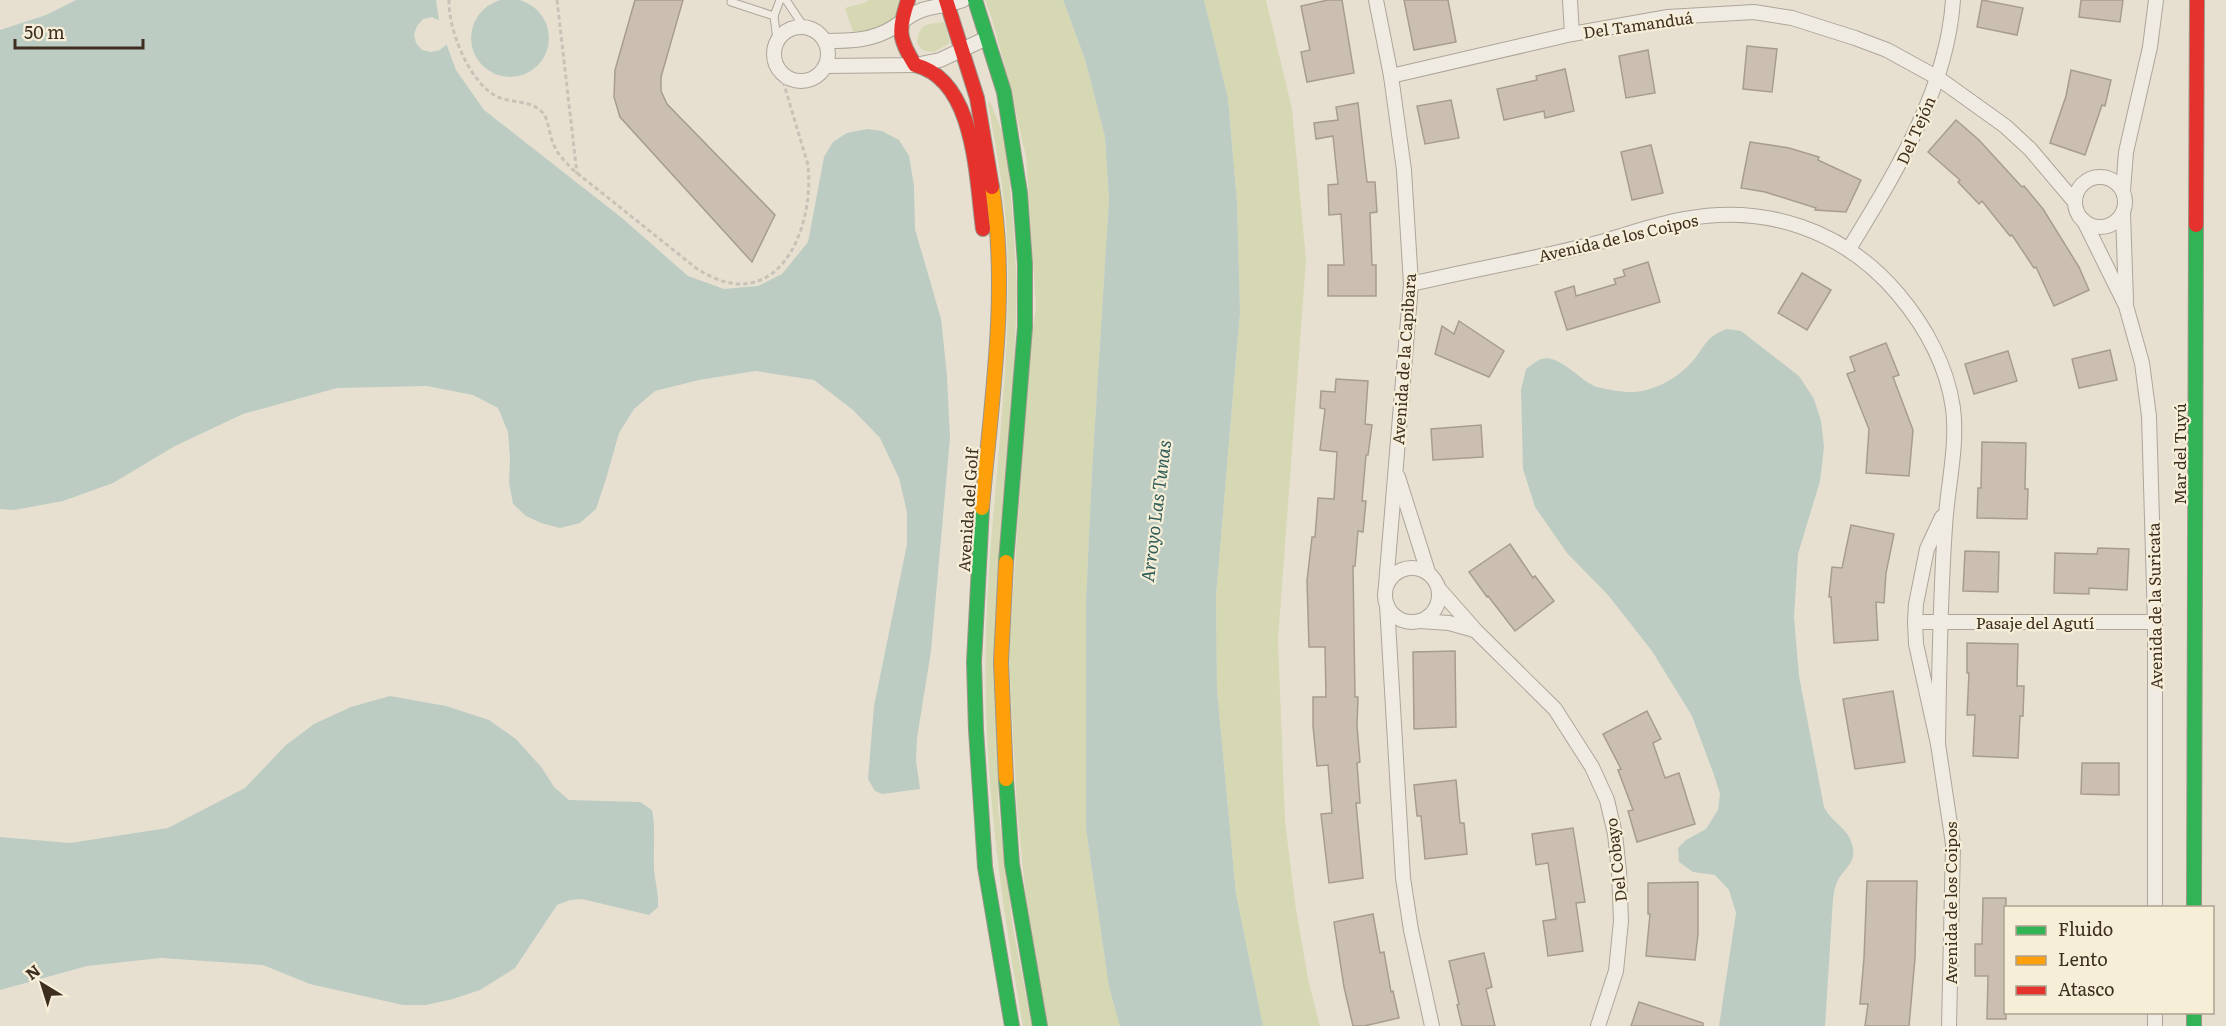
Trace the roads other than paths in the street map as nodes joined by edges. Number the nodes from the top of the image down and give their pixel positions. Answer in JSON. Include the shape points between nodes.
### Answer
{"nodes":[{"id":1,"x":780,"y":0,"type":"edge"},
{"id":2,"x":786,"y":0,"type":"edge"},
{"id":3,"x":909,"y":0,"type":"edge"},
{"id":4,"x":963,"y":0,"type":"edge"},
{"id":5,"x":975,"y":0,"type":"edge"},
{"id":6,"x":1376,"y":0,"type":"edge"},
{"id":7,"x":1570,"y":0,"type":"edge"},
{"id":8,"x":1953,"y":0,"type":"edge"},
{"id":9,"x":2156,"y":0,"type":"edge"},
{"id":10,"x":2197,"y":0,"type":"edge"},
{"id":11,"x":731,"y":2,"type":"dead end"},
{"id":12,"x":947,"y":3,"type":"edge"},
{"id":13,"x":1754,"y":6,"type":"edge"},
{"id":14,"x":774,"y":16,"type":"junction"},
{"id":15,"x":901,"y":20,"type":"junction"},
{"id":16,"x":804,"y":27,"type":"junction"},
{"id":17,"x":1572,"y":34,"type":"junction"},
{"id":18,"x":987,"y":38,"type":"junction"},
{"id":19,"x":777,"y":40,"type":"junction"},
{"id":20,"x":825,"y":41,"type":"junction"},
{"id":21,"x":962,"y":49,"type":"junction"},
{"id":22,"x":915,"y":64,"type":"junction"},
{"id":23,"x":826,"y":66,"type":"junction"},
{"id":24,"x":1391,"y":76,"type":"junction"},
{"id":25,"x":1938,"y":78,"type":"junction"},
{"id":26,"x":2126,"y":152,"type":"junction"},
{"id":27,"x":2106,"y":177,"type":"junction"},
{"id":28,"x":2055,"y":178,"type":"junction"},
{"id":29,"x":2084,"y":182,"type":"junction"},
{"id":30,"x":2123,"y":191,"type":"junction"},
{"id":31,"x":2074,"y":201,"type":"junction"},
{"id":32,"x":2123,"y":213,"type":"junction"},
{"id":33,"x":2084,"y":221,"type":"junction"},
{"id":34,"x":1849,"y":249,"type":"junction"},
{"id":35,"x":1410,"y":284,"type":"junction"},
{"id":36,"x":2126,"y":306,"type":"junction"},
{"id":37,"x":998,"y":326,"type":"junction"},
{"id":38,"x":1396,"y":469,"type":"junction"},
{"id":39,"x":1946,"y":508,"type":"junction"},
{"id":40,"x":1428,"y":572,"type":"junction"},
{"id":41,"x":1386,"y":585,"type":"junction"},
{"id":42,"x":1439,"y":589,"type":"junction"},
{"id":43,"x":1387,"y":605,"type":"junction"},
{"id":44,"x":1415,"y":621,"type":"junction"},
{"id":45,"x":1915,"y":622,"type":"junction"},
{"id":46,"x":1940,"y":622,"type":"junction"},
{"id":47,"x":2155,"y":622,"type":"junction"},
{"id":48,"x":1476,"y":631,"type":"junction"},
{"id":49,"x":1390,"y":643,"type":"junction"},
{"id":50,"x":1938,"y":744,"type":"junction"},
{"id":51,"x":2155,"y":906,"type":"edge"},
{"id":52,"x":2194,"y":906,"type":"edge"},
{"id":53,"x":1012,"y":1026,"type":"edge"},
{"id":54,"x":1040,"y":1026,"type":"edge"},
{"id":55,"x":1432,"y":1026,"type":"edge"},
{"id":56,"x":1598,"y":1026,"type":"edge"},
{"id":57,"x":1949,"y":1026,"type":"edge"}],
"edges":[{"from":1,"to":14,"type":"lane"},
{"from":2,"to":16,"type":"lane"},
{"from":3,"to":15,"type":"street"},
{"from":4,"to":12,"type":"street"},
{"from":5,"to":18,"type":"street"},
{"from":6,"to":24,"type":"street","name":"Avenida de la Capibara"},
{"from":7,"to":17,"type":"street"},
{"from":8,"to":25,"type":"street","name":"Del Tejón"},
{"from":9,"to":26,"type":"street","name":"Avenida de la Suricata","via":[[2150,47]]},
{"from":10,"to":52,"type":"street","name":"Mar del Tuyú"},
{"from":11,"to":14,"type":"lane"},
{"from":12,"to":15,"type":"street"},
{"from":12,"to":21,"type":"street","name":"Avenida del Golf"},
{"from":13,"to":17,"type":"street","name":"Del Tamanduá"},
{"from":13,"to":25,"type":"street","name":"Del Tamanduá","via":[[1855,38]]},
{"from":14,"to":19,"type":"lane"},
{"from":15,"to":20,"type":"street","via":[[876,36]]},
{"from":15,"to":22,"type":"street","via":[[900,37]]},
{"from":16,"to":19,"type":"street","via":[[793,28]]},
{"from":16,"to":20,"type":"street","via":[[814,30]]},
{"from":17,"to":24,"type":"street","name":"Del Tamanduá"},
{"from":18,"to":21,"type":"street"},
{"from":18,"to":54,"type":"street","via":[[1004,92],[1020,193],[1025,264],[1025,327],[1008,538],[1003,729],[1012,864]]},
{"from":19,"to":23,"type":"street","via":[[775,62],[789,78],[809,80]]},
{"from":20,"to":23,"type":"street","via":[[829,56]]},
{"from":21,"to":22,"type":"street","via":[[940,60]]},
{"from":21,"to":37,"type":"street","name":"Avenida del Golf","via":[[977,98],[993,196]]},
{"from":22,"to":23,"type":"street"},
{"from":22,"to":37,"type":"street","via":[[945,84],[969,128]]},
{"from":24,"to":35,"type":"street","name":"Avenida de la Capibara","via":[[1404,170]]},
{"from":25,"to":28,"type":"street","name":"Del Tamanduá","via":[[2005,126]]},
{"from":25,"to":34,"type":"street","name":"Del Tejón","via":[[1898,169]]},
{"from":26,"to":27,"type":"street","name":"Avenida de la Suricata"},
{"from":26,"to":30,"type":"street","name":"Avenida de la Suricata"},
{"from":27,"to":29,"type":"street"},
{"from":27,"to":30,"type":"street"},
{"from":28,"to":29,"type":"street"},
{"from":28,"to":31,"type":"street","name":"Avenida de la Suricata"},
{"from":29,"to":31,"type":"street"},
{"from":30,"to":32,"type":"street","name":"Avenida de la Suricata"},
{"from":31,"to":33,"type":"street","name":"Avenida de la Suricata"},
{"from":32,"to":33,"type":"street","via":[[2105,226]]},
{"from":32,"to":36,"type":"street","name":"Avenida de la Suricata"},
{"from":33,"to":36,"type":"street","name":"Avenida de la Suricata"},
{"from":34,"to":35,"type":"street","name":"Avenida de los Coipos","via":[[1790,222],[1747,214],[1712,216],[1684,219],[1584,246]]},
{"from":34,"to":39,"type":"street","name":"Avenida de los Coipos","via":[[1886,280],[1908,307],[1928,335],[1939,361],[1953,408],[1954,441]]},
{"from":35,"to":38,"type":"street","name":"Avenida de la Capibara"},
{"from":36,"to":47,"type":"street","name":"Avenida de la Suricata","via":[[2142,363],[2149,416]]},
{"from":37,"to":53,"type":"street","name":"Avenida del Golf","via":[[974,662],[985,867]]},
{"from":38,"to":40,"type":"street","name":"Avenida de la Capibara"},
{"from":38,"to":41,"type":"street","name":"Avenida de la Capibara"},
{"from":39,"to":45,"type":"street","name":"Avenida de los Coipos","via":[[1927,549]]},
{"from":39,"to":46,"type":"street","name":"Avenida de los Coipos"},
{"from":40,"to":41,"type":"street","via":[[1404,568]]},
{"from":40,"to":42,"type":"street","name":"Avenida de la Capibara"},
{"from":41,"to":43,"type":"street","name":"Avenida de la Capibara"},
{"from":42,"to":44,"type":"street","via":[[1433,612]]},
{"from":42,"to":48,"type":"street","name":"Del Cobayo"},
{"from":43,"to":44,"type":"street","via":[[1396,617]]},
{"from":43,"to":49,"type":"street","name":"Avenida de la Capibara"},
{"from":44,"to":48,"type":"street","name":"Del Cobayo","via":[[1449,623]]},
{"from":44,"to":49,"type":"street"},
{"from":45,"to":46,"type":"street","name":"Pasaje del Agutí"},
{"from":45,"to":50,"type":"street","name":"Avenida de los Coipos","via":[[1916,644]]},
{"from":46,"to":47,"type":"street","name":"Pasaje del Agutí"},
{"from":46,"to":50,"type":"street","name":"Avenida de los Coipos"},
{"from":47,"to":51,"type":"street","name":"Avenida de la Suricata"},
{"from":48,"to":56,"type":"street","name":"Del Cobayo","via":[[1555,709],[1592,767],[1607,800],[1615,834],[1621,921],[1616,971]]},
{"from":49,"to":55,"type":"street","name":"Avenida de la Capibara","via":[[1403,878]]},
{"from":50,"to":57,"type":"street","name":"Avenida de los Coipos","via":[[1953,844]]}]}
